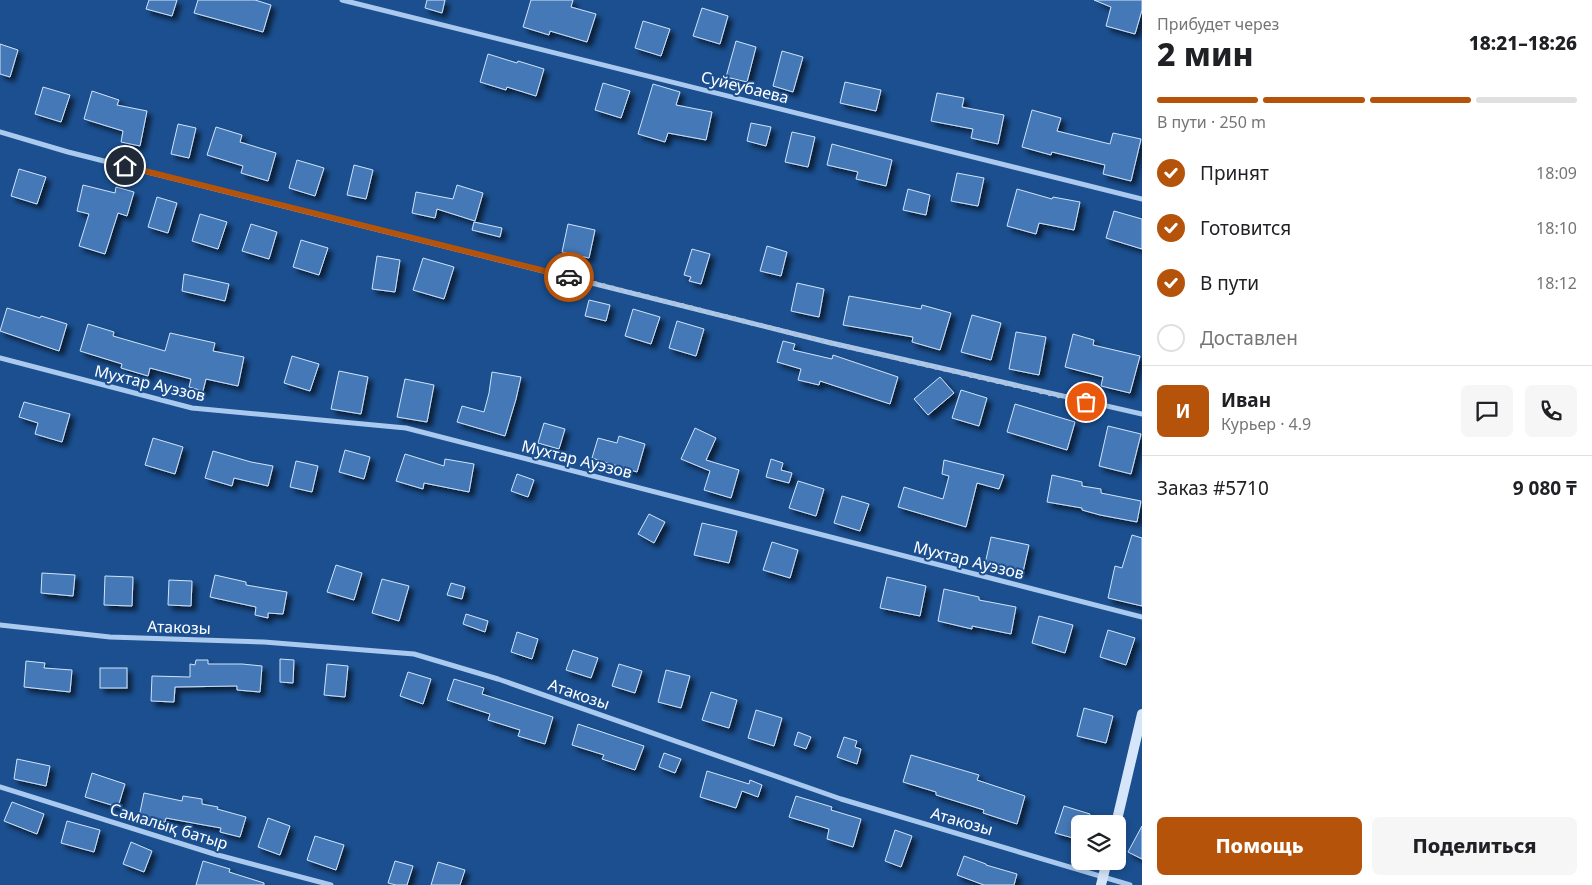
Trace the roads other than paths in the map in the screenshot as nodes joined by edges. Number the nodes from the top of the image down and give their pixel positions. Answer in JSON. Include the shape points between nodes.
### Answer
{"nodes":[{"id":1,"x":342,"y":0,"type":"edge"},
{"id":2,"x":0,"y":132,"type":"edge"},
{"id":3,"x":1142,"y":199,"type":"edge"},
{"id":4,"x":0,"y":358,"type":"edge"},
{"id":5,"x":1142,"y":414,"type":"edge"},
{"id":6,"x":1142,"y":617,"type":"edge"},
{"id":7,"x":0,"y":625,"type":"edge"},
{"id":8,"x":1142,"y":714,"type":"edge"},
{"id":9,"x":0,"y":787,"type":"edge"},
{"id":10,"x":1118,"y":815,"type":"edge"},
{"id":11,"x":1102,"y":881,"type":"edge"},
{"id":12,"x":331,"y":885,"type":"edge"},
{"id":13,"x":1130,"y":885,"type":"edge"}],
"edges":[{"from":1,"to":3,"type":"street","name":"Суйеубаева"},
{"from":2,"to":5,"type":"street","via":[[817,339]]},
{"from":4,"to":6,"type":"street","name":"Мухтар Ауэзов","via":[[192,408],[406,428]]},
{"from":7,"to":11,"type":"street","name":"Атакозы","via":[[110,637],[264,642],[414,654],[498,679],[841,799]]},
{"from":8,"to":10,"type":"street"},
{"from":9,"to":12,"type":"street","name":"Самалық батыр","via":[[214,854]]},
{"from":11,"to":13,"type":"street","name":"Атакозы"}]}
